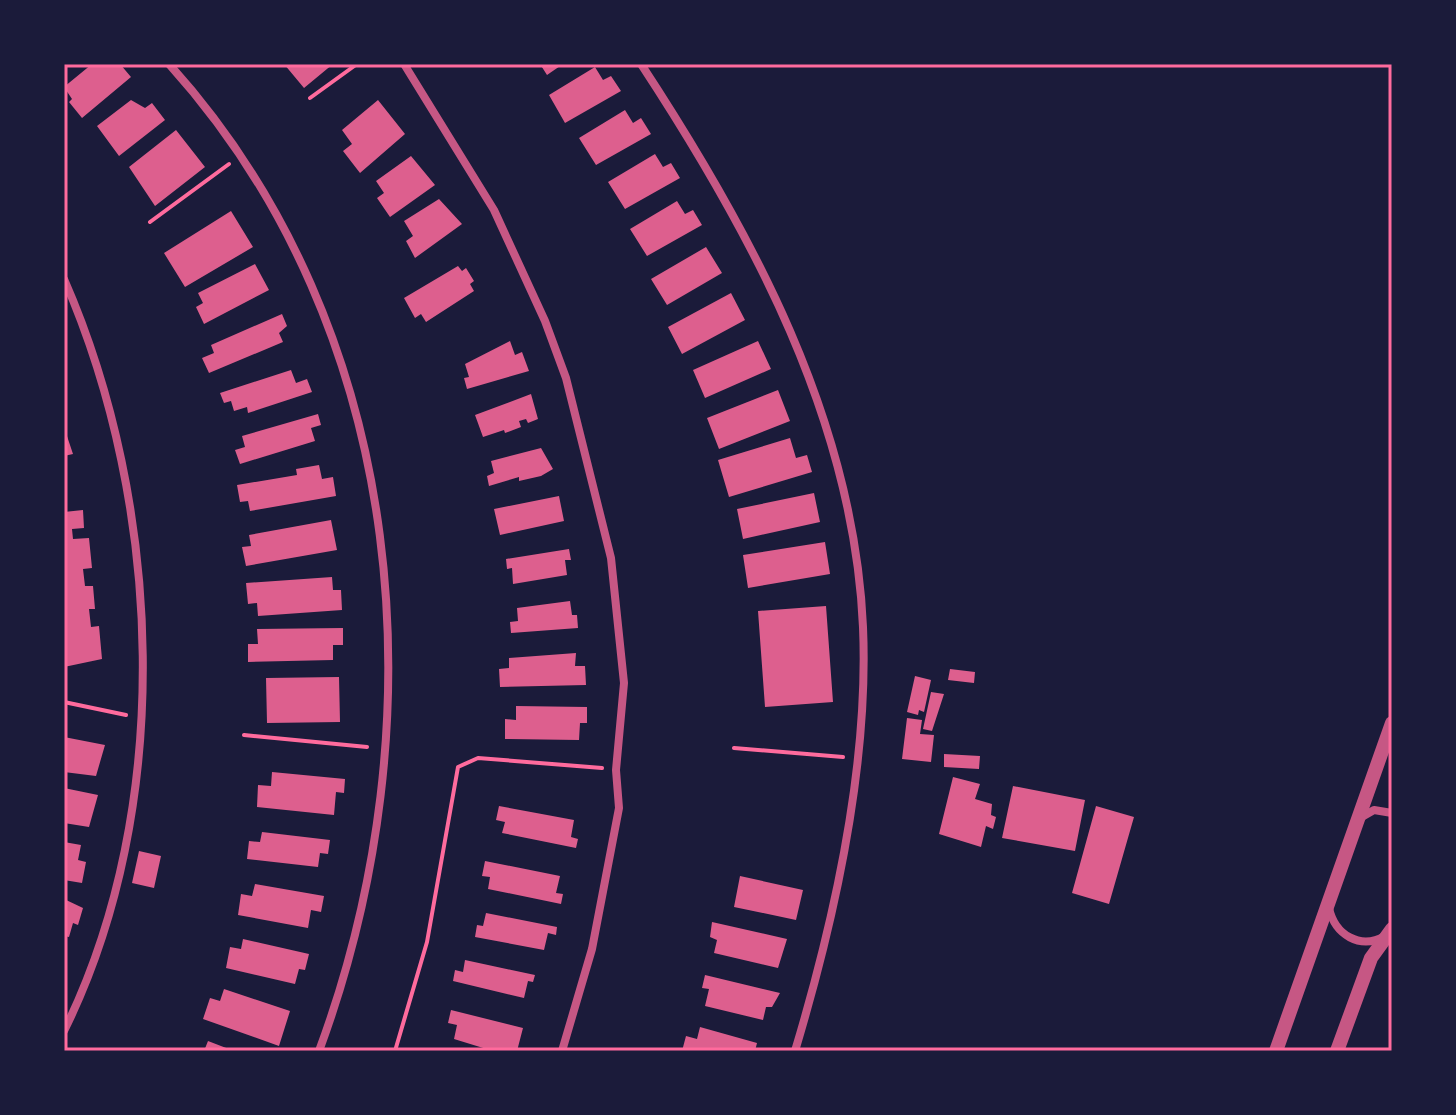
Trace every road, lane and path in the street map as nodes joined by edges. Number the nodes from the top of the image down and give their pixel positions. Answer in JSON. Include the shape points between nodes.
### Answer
{"nodes":[{"id":1,"x":169,"y":64,"type":"edge"},
{"id":2,"x":357,"y":64,"type":"edge"},
{"id":3,"x":404,"y":64,"type":"edge"},
{"id":4,"x":641,"y":64,"type":"edge"},
{"id":5,"x":310,"y":98,"type":"dead end"},
{"id":6,"x":240,"y":156,"type":"junction"},
{"id":7,"x":150,"y":222,"type":"dead end"},
{"id":8,"x":64,"y":279,"type":"edge"},
{"id":9,"x":64,"y":704,"type":"edge"},
{"id":10,"x":140,"y":718,"type":"junction"},
{"id":11,"x":1392,"y":723,"type":"edge"},
{"id":12,"x":244,"y":735,"type":"dead end"},
{"id":13,"x":386,"y":748,"type":"junction"},
{"id":14,"x":734,"y":748,"type":"dead end"},
{"id":15,"x":858,"y":758,"type":"junction"},
{"id":16,"x":616,"y":770,"type":"junction"},
{"id":17,"x":1392,"y":813,"type":"edge"},
{"id":18,"x":1360,"y":818,"type":"junction"},
{"id":19,"x":1329,"y":900,"type":"junction"},
{"id":20,"x":1391,"y":931,"type":"edge"},
{"id":21,"x":64,"y":1031,"type":"edge"},
{"id":22,"x":319,"y":1051,"type":"edge"},
{"id":23,"x":395,"y":1051,"type":"edge"},
{"id":24,"x":562,"y":1051,"type":"edge"},
{"id":25,"x":795,"y":1051,"type":"edge"},
{"id":26,"x":1276,"y":1051,"type":"edge"},
{"id":27,"x":1337,"y":1051,"type":"edge"}],
"edges":[{"from":1,"to":6,"type":"street"},
{"from":2,"to":5,"type":"path"},
{"from":3,"to":16,"type":"street","via":[[494,210],[566,378],[599,497],[620,621],[624,683]]},
{"from":4,"to":15,"type":"street","via":[[743,236],[829,432],[848,509],[863,626]]},
{"from":6,"to":7,"type":"path"},
{"from":6,"to":13,"type":"street","via":[[316,302],[361,439],[387,582]]},
{"from":8,"to":10,"type":"street","via":[[100,376],[132,520],[140,594]]},
{"from":9,"to":10,"type":"path"},
{"from":10,"to":21,"type":"street","via":[[130,816],[115,887]]},
{"from":11,"to":18,"type":"street"},
{"from":12,"to":13,"type":"path"},
{"from":13,"to":22,"type":"street","via":[[372,869]]},
{"from":14,"to":15,"type":"path"},
{"from":15,"to":25,"type":"street","via":[[822,952]]},
{"from":16,"to":23,"type":"path","via":[[478,758],[458,767],[430,928]]},
{"from":16,"to":24,"type":"street","via":[[619,808],[608,879]]},
{"from":17,"to":18,"type":"street","via":[[1374,810]]},
{"from":18,"to":19,"type":"street"},
{"from":19,"to":20,"type":"street","via":[[1332,921],[1347,937],[1368,942]]},
{"from":19,"to":26,"type":"street"},
{"from":20,"to":27,"type":"street","via":[[1371,958]]}]}
